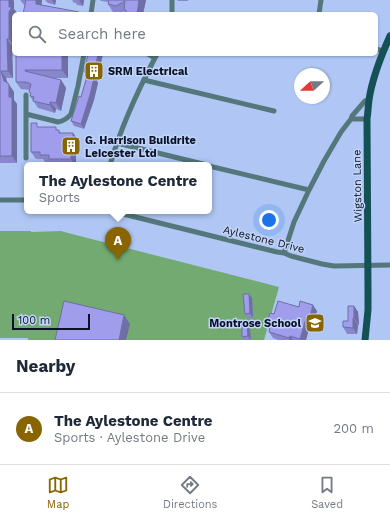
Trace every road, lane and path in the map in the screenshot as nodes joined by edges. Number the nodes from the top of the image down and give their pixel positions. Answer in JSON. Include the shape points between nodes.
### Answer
{"nodes":[{"id":1,"x":93,"y":0,"type":"edge"},
{"id":2,"x":172,"y":0,"type":"edge"},
{"id":3,"x":321,"y":0,"type":"edge"},
{"id":4,"x":91,"y":12,"type":"edge"},
{"id":5,"x":172,"y":12,"type":"edge"},
{"id":6,"x":319,"y":12,"type":"edge"},
{"id":7,"x":390,"y":36,"type":"edge"},
{"id":8,"x":380,"y":50,"type":"edge"},
{"id":9,"x":84,"y":56,"type":"edge"},
{"id":10,"x":156,"y":56,"type":"edge"},
{"id":11,"x":144,"y":80,"type":"junction"},
{"id":12,"x":26,"y":95,"type":"dead end"},
{"id":13,"x":369,"y":100,"type":"junction"},
{"id":14,"x":274,"y":111,"type":"dead end"},
{"id":15,"x":26,"y":114,"type":"junction"},
{"id":16,"x":351,"y":119,"type":"junction"},
{"id":17,"x":367,"y":119,"type":"junction"},
{"id":18,"x":117,"y":143,"type":"junction"},
{"id":19,"x":26,"y":158,"type":"dead end"},
{"id":20,"x":111,"y":162,"type":"edge"},
{"id":21,"x":196,"y":162,"type":"edge"},
{"id":22,"x":212,"y":166,"type":"edge"},
{"id":23,"x":309,"y":190,"type":"junction"},
{"id":24,"x":0,"y":200,"type":"edge"},
{"id":25,"x":24,"y":200,"type":"edge"},
{"id":26,"x":123,"y":214,"type":"edge"},
{"id":27,"x":284,"y":253,"type":"junction"},
{"id":28,"x":368,"y":265,"type":"junction"},
{"id":29,"x":390,"y":265,"type":"edge"},
{"id":30,"x":365,"y":340,"type":"edge"}],
"edges":[{"from":1,"to":4,"type":"street"},
{"from":2,"to":5,"type":"street"},
{"from":3,"to":6,"type":"street"},
{"from":7,"to":8,"type":"street","name":"Wigston Lane"},
{"from":8,"to":13,"type":"street","name":"Wigston Lane"},
{"from":9,"to":15,"type":"street","via":[[69,117],[58,122]]},
{"from":10,"to":11,"type":"street"},
{"from":11,"to":14,"type":"street"},
{"from":11,"to":18,"type":"street"},
{"from":12,"to":15,"type":"street"},
{"from":13,"to":16,"type":"street","via":[[365,101]]},
{"from":13,"to":17,"type":"street","name":"Wigston Lane"},
{"from":15,"to":19,"type":"street"},
{"from":16,"to":17,"type":"street"},
{"from":16,"to":23,"type":"street","via":[[327,155]]},
{"from":17,"to":28,"type":"street","name":"Wigston Lane"},
{"from":18,"to":20,"type":"street"},
{"from":18,"to":21,"type":"street"},
{"from":22,"to":23,"type":"street"},
{"from":23,"to":27,"type":"street","via":[[294,222]]},
{"from":24,"to":25,"type":"street"},
{"from":26,"to":27,"type":"street","name":"Aylestone Drive"},
{"from":27,"to":28,"type":"street","name":"Aylestone Drive","via":[[334,266]]},
{"from":28,"to":29,"type":"street","name":"Aylestone Drive"},
{"from":28,"to":30,"type":"street","name":"Wigston Lane"}]}
